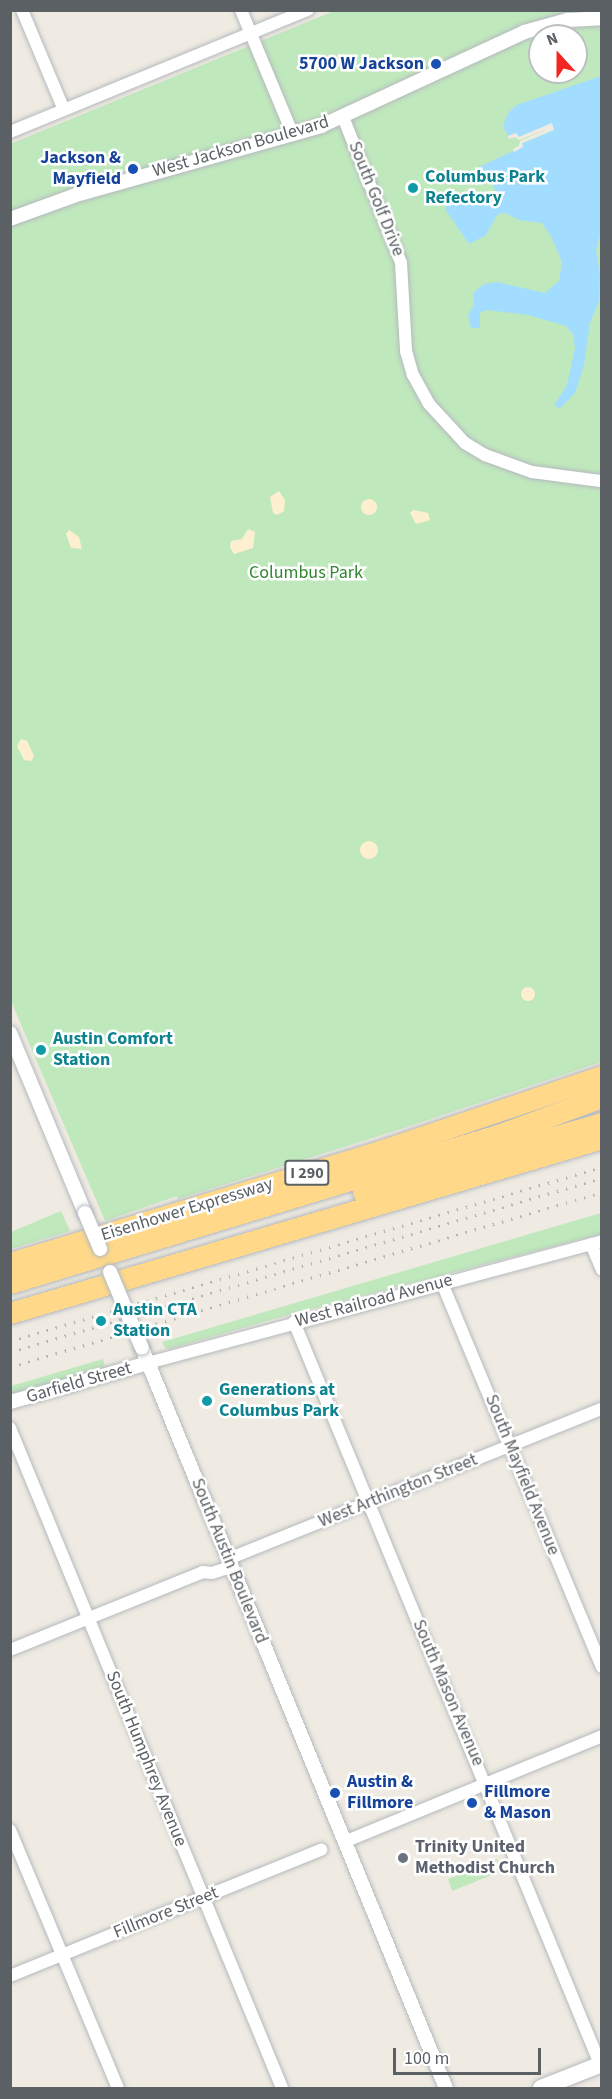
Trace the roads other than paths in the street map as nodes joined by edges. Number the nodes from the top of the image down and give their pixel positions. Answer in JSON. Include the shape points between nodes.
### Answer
{"nodes":[{"id":1,"x":22,"y":10,"type":"edge"},
{"id":2,"x":241,"y":10,"type":"edge"},
{"id":3,"x":308,"y":10,"type":"edge"},
{"id":4,"x":602,"y":18,"type":"edge"},
{"id":5,"x":251,"y":34,"type":"junction"},
{"id":6,"x":64,"y":110,"type":"junction"},
{"id":7,"x":344,"y":117,"type":"junction"},
{"id":8,"x":10,"y":132,"type":"edge"},
{"id":9,"x":293,"y":135,"type":"junction"},
{"id":10,"x":10,"y":219,"type":"edge"},
{"id":11,"x":600,"y":481,"type":"edge"},
{"id":12,"x":10,"y":1033,"type":"edge"},
{"id":13,"x":602,"y":1077,"type":"edge"},
{"id":14,"x":602,"y":1097,"type":"edge"},
{"id":15,"x":602,"y":1123,"type":"edge"},
{"id":16,"x":602,"y":1138,"type":"edge"},
{"id":17,"x":596,"y":1243,"type":"edge"},
{"id":18,"x":105,"y":1261,"type":"junction"},
{"id":19,"x":10,"y":1263,"type":"edge"},
{"id":20,"x":602,"y":1270,"type":"edge"},
{"id":21,"x":10,"y":1282,"type":"edge"},
{"id":22,"x":442,"y":1283,"type":"junction"},
{"id":23,"x":10,"y":1294,"type":"edge"},
{"id":24,"x":10,"y":1313,"type":"edge"},
{"id":25,"x":294,"y":1322,"type":"junction"},
{"id":26,"x":148,"y":1363,"type":"junction"},
{"id":27,"x":10,"y":1402,"type":"edge"},
{"id":28,"x":602,"y":1409,"type":"edge"},
{"id":29,"x":10,"y":1428,"type":"edge"},
{"id":30,"x":510,"y":1446,"type":"junction"},
{"id":31,"x":369,"y":1503,"type":"junction"},
{"id":32,"x":230,"y":1563,"type":"junction"},
{"id":33,"x":88,"y":1618,"type":"junction"},
{"id":34,"x":10,"y":1650,"type":"edge"},
{"id":35,"x":602,"y":1667,"type":"edge"},
{"id":36,"x":602,"y":1736,"type":"edge"},
{"id":37,"x":485,"y":1784,"type":"junction"},
{"id":38,"x":10,"y":1830,"type":"edge"},
{"id":39,"x":344,"y":1842,"type":"junction"},
{"id":40,"x":321,"y":1850,"type":"dead end"},
{"id":41,"x":203,"y":1898,"type":"junction"},
{"id":42,"x":62,"y":1955,"type":"junction"},
{"id":43,"x":10,"y":1976,"type":"edge"},
{"id":44,"x":601,"y":2064,"type":"edge"},
{"id":45,"x":118,"y":2088,"type":"edge"},
{"id":46,"x":282,"y":2088,"type":"edge"},
{"id":47,"x":446,"y":2088,"type":"edge"},
{"id":48,"x":541,"y":2088,"type":"edge"}],
"edges":[{"from":1,"to":6,"type":"street"},
{"from":2,"to":5,"type":"street"},
{"from":3,"to":5,"type":"street"},
{"from":4,"to":7,"type":"street","name":"West Jackson Boulevard","via":[[568,20],[524,32]]},
{"from":5,"to":6,"type":"street"},
{"from":5,"to":9,"type":"street"},
{"from":6,"to":8,"type":"street"},
{"from":7,"to":9,"type":"street","name":"West Jackson Boulevard"},
{"from":7,"to":11,"type":"street","name":"South Golf Drive","via":[[401,263],[406,351],[413,375],[429,404],[465,443],[493,459],[553,477]]},
{"from":9,"to":10,"type":"street","name":"West Jackson Boulevard","via":[[76,195]]},
{"from":12,"to":18,"type":"street","name":"South Austin Boulevard","bridge":true},
{"from":13,"to":19,"type":"highway","name":"Eisenhower Expressway","number":"I 290","via":[[363,1156]]},
{"from":14,"to":18,"type":"highway","via":[[498,1136]]},
{"from":15,"to":18,"type":"highway"},
{"from":16,"to":24,"type":"highway"},
{"from":17,"to":20,"type":"street"},
{"from":17,"to":22,"type":"street","name":"West Railroad Avenue"},
{"from":18,"to":21,"type":"highway"},
{"from":18,"to":23,"type":"highway"},
{"from":18,"to":26,"type":"street","name":"South Austin Boulevard","bridge":true},
{"from":22,"to":25,"type":"street","name":"West Railroad Avenue"},
{"from":22,"to":30,"type":"street","name":"South Mayfield Avenue"},
{"from":25,"to":26,"type":"street","name":"West Railroad Avenue"},
{"from":25,"to":31,"type":"street","name":"South Mason Avenue"},
{"from":26,"to":27,"type":"street","name":"Garfield Street"},
{"from":26,"to":32,"type":"street","name":"South Austin Boulevard"},
{"from":28,"to":30,"type":"street","name":"West Arthington Street"},
{"from":29,"to":33,"type":"street","name":"South Humphrey Avenue"},
{"from":30,"to":31,"type":"street","name":"West Arthington Street"},
{"from":30,"to":35,"type":"street","name":"South Mayfield Avenue"},
{"from":31,"to":32,"type":"street","name":"West Arthington Street"},
{"from":31,"to":37,"type":"street","name":"South Mason Avenue"},
{"from":32,"to":33,"type":"street","name":"West Arthington Street"},
{"from":32,"to":39,"type":"street","name":"South Austin Boulevard"},
{"from":33,"to":34,"type":"street","name":"West Arthington Street"},
{"from":33,"to":41,"type":"street","name":"South Humphrey Avenue"},
{"from":36,"to":37,"type":"street"},
{"from":37,"to":39,"type":"street"},
{"from":37,"to":44,"type":"street","name":"South Mason Avenue"},
{"from":38,"to":42,"type":"street"},
{"from":39,"to":47,"type":"street","name":"South Austin Boulevard"},
{"from":40,"to":41,"type":"street","name":"Fillmore Street"},
{"from":41,"to":42,"type":"street","name":"Fillmore Street"},
{"from":41,"to":46,"type":"street","name":"South Humphrey Avenue"},
{"from":42,"to":43,"type":"street","name":"Fillmore Street"},
{"from":42,"to":45,"type":"street"},
{"from":44,"to":48,"type":"main road"}]}
